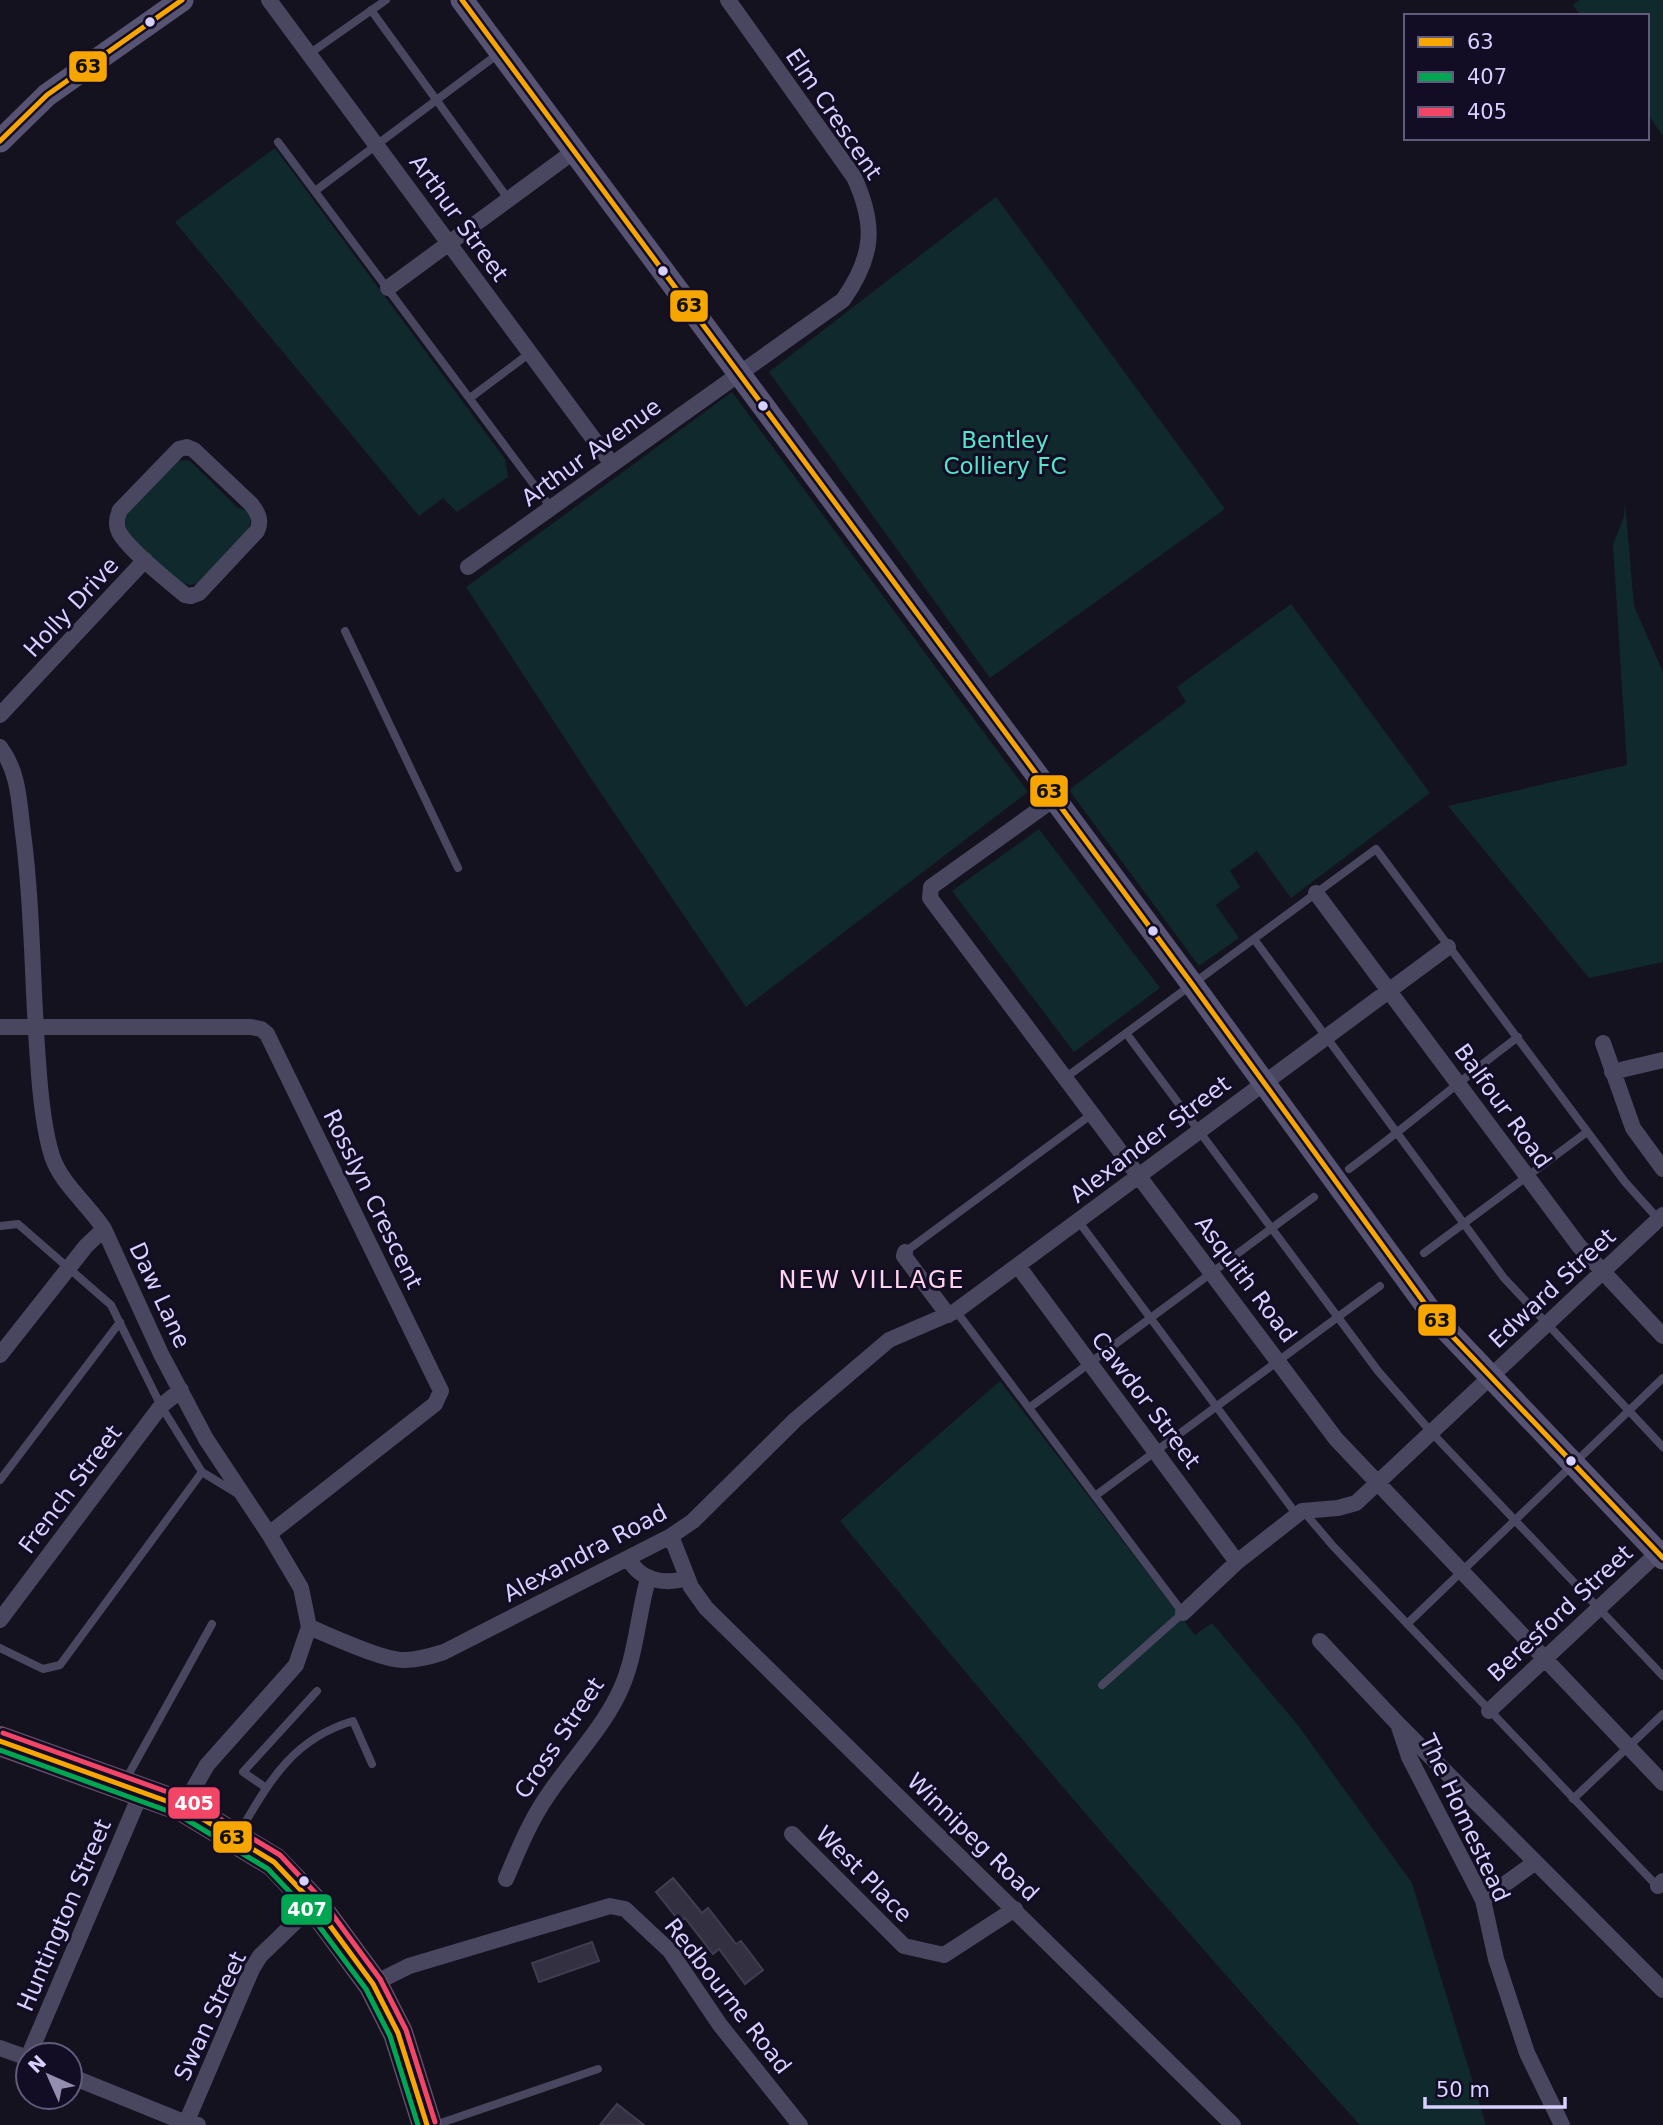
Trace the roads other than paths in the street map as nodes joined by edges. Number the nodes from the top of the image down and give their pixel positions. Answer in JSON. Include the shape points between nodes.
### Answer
{"nodes":[{"id":1,"x":182,"y":0,"type":"edge"},
{"id":2,"x":269,"y":0,"type":"edge"},
{"id":3,"x":386,"y":0,"type":"edge"},
{"id":4,"x":463,"y":0,"type":"edge"},
{"id":5,"x":728,"y":0,"type":"edge"},
{"id":6,"x":371,"y":10,"type":"junction"},
{"id":7,"x":500,"y":52,"type":"junction"},
{"id":8,"x":309,"y":54,"type":"junction"},
{"id":9,"x":437,"y":100,"type":"junction"},
{"id":10,"x":0,"y":141,"type":"edge"},
{"id":11,"x":278,"y":142,"type":"dead end"},
{"id":12,"x":377,"y":145,"type":"junction"},
{"id":13,"x":573,"y":152,"type":"junction"},
{"id":14,"x":315,"y":191,"type":"junction"},
{"id":15,"x":509,"y":200,"type":"junction"},
{"id":16,"x":450,"y":244,"type":"junction"},
{"id":17,"x":388,"y":288,"type":"junction"},
{"id":18,"x":530,"y":353,"type":"junction"},
{"id":19,"x":739,"y":373,"type":"junction"},
{"id":20,"x":470,"y":398,"type":"junction"},
{"id":21,"x":612,"y":464,"type":"junction"},
{"id":22,"x":552,"y":509,"type":"junction"},
{"id":23,"x":145,"y":560,"type":"junction"},
{"id":24,"x":468,"y":567,"type":"dead end"},
{"id":25,"x":345,"y":631,"type":"dead end"},
{"id":26,"x":0,"y":715,"type":"edge"},
{"id":27,"x":0,"y":747,"type":"edge"},
{"id":28,"x":1054,"y":799,"type":"junction"},
{"id":29,"x":458,"y":868,"type":"dead end"},
{"id":30,"x":1316,"y":893,"type":"junction"},
{"id":31,"x":1254,"y":939,"type":"junction"},
{"id":32,"x":1448,"y":947,"type":"junction"},
{"id":33,"x":1192,"y":984,"type":"junction"},
{"id":34,"x":1390,"y":991,"type":"junction"},
{"id":35,"x":0,"y":1027,"type":"edge"},
{"id":36,"x":35,"y":1027,"type":"junction"},
{"id":37,"x":1126,"y":1033,"type":"junction"},
{"id":38,"x":1326,"y":1037,"type":"junction"},
{"id":39,"x":1517,"y":1037,"type":"junction"},
{"id":40,"x":1603,"y":1043,"type":"dead end"},
{"id":41,"x":1663,"y":1060,"type":"edge"},
{"id":42,"x":1612,"y":1072,"type":"junction"},
{"id":43,"x":1065,"y":1078,"type":"junction"},
{"id":44,"x":1263,"y":1082,"type":"junction"},
{"id":45,"x":1458,"y":1082,"type":"junction"},
{"id":46,"x":1092,"y":1114,"type":"junction"},
{"id":47,"x":1199,"y":1131,"type":"junction"},
{"id":48,"x":1587,"y":1132,"type":"junction"},
{"id":49,"x":1398,"y":1133,"type":"junction"},
{"id":50,"x":1349,"y":1169,"type":"dead end"},
{"id":51,"x":1663,"y":1170,"type":"edge"},
{"id":52,"x":1140,"y":1176,"type":"junction"},
{"id":53,"x":1528,"y":1178,"type":"junction"},
{"id":54,"x":1314,"y":1197,"type":"dead end"},
{"id":55,"x":1661,"y":1220,"type":"edge"},
{"id":56,"x":1079,"y":1222,"type":"junction"},
{"id":57,"x":1465,"y":1223,"type":"junction"},
{"id":58,"x":0,"y":1226,"type":"edge"},
{"id":59,"x":1271,"y":1228,"type":"junction"},
{"id":60,"x":104,"y":1229,"type":"junction"},
{"id":61,"x":905,"y":1252,"type":"joint"},
{"id":62,"x":1424,"y":1253,"type":"dead end"},
{"id":63,"x":1018,"y":1266,"type":"junction"},
{"id":64,"x":68,"y":1269,"type":"junction"},
{"id":65,"x":1602,"y":1271,"type":"junction"},
{"id":66,"x":1212,"y":1273,"type":"junction"},
{"id":67,"x":1380,"y":1286,"type":"dead end"},
{"id":68,"x":950,"y":1314,"type":"junction"},
{"id":69,"x":1338,"y":1317,"type":"junction"},
{"id":70,"x":1150,"y":1318,"type":"junction"},
{"id":71,"x":120,"y":1322,"type":"junction"},
{"id":72,"x":1546,"y":1325,"type":"junction"},
{"id":73,"x":1663,"y":1336,"type":"edge"},
{"id":74,"x":0,"y":1355,"type":"edge"},
{"id":75,"x":1278,"y":1360,"type":"junction"},
{"id":76,"x":1090,"y":1362,"type":"junction"},
{"id":77,"x":1489,"y":1378,"type":"junction"},
{"id":78,"x":1663,"y":1378,"type":"edge"},
{"id":79,"x":181,"y":1390,"type":"junction"},
{"id":80,"x":161,"y":1406,"type":"junction"},
{"id":81,"x":1215,"y":1406,"type":"junction"},
{"id":82,"x":1029,"y":1408,"type":"junction"},
{"id":83,"x":1629,"y":1411,"type":"junction"},
{"id":84,"x":1432,"y":1433,"type":"junction"},
{"id":85,"x":1663,"y":1447,"type":"edge"},
{"id":86,"x":1155,"y":1451,"type":"junction"},
{"id":87,"x":1574,"y":1466,"type":"junction"},
{"id":88,"x":202,"y":1472,"type":"junction"},
{"id":89,"x":0,"y":1480,"type":"edge"},
{"id":90,"x":1378,"y":1484,"type":"junction"},
{"id":91,"x":1095,"y":1496,"type":"junction"},
{"id":92,"x":243,"y":1497,"type":"junction"},
{"id":93,"x":1300,"y":1513,"type":"junction"},
{"id":94,"x":1515,"y":1520,"type":"junction"},
{"id":95,"x":269,"y":1534,"type":"junction"},
{"id":96,"x":671,"y":1536,"type":"junction"},
{"id":97,"x":1661,"y":1553,"type":"edge"},
{"id":98,"x":629,"y":1559,"type":"junction"},
{"id":99,"x":1237,"y":1562,"type":"junction"},
{"id":100,"x":1461,"y":1571,"type":"junction"},
{"id":101,"x":648,"y":1578,"type":"junction"},
{"id":102,"x":687,"y":1578,"type":"junction"},
{"id":103,"x":1599,"y":1608,"type":"junction"},
{"id":104,"x":1183,"y":1613,"type":"junction"},
{"id":105,"x":0,"y":1620,"type":"edge"},
{"id":106,"x":212,"y":1624,"type":"dead end"},
{"id":107,"x":1407,"y":1624,"type":"junction"},
{"id":108,"x":309,"y":1627,"type":"junction"},
{"id":109,"x":1320,"y":1641,"type":"dead end"},
{"id":110,"x":0,"y":1648,"type":"edge"},
{"id":111,"x":1545,"y":1659,"type":"junction"},
{"id":112,"x":1663,"y":1676,"type":"edge"},
{"id":113,"x":1102,"y":1685,"type":"dead end"},
{"id":114,"x":317,"y":1691,"type":"dead end"},
{"id":115,"x":1489,"y":1711,"type":"junction"},
{"id":116,"x":1663,"y":1714,"type":"edge"},
{"id":117,"x":1398,"y":1724,"type":"junction"},
{"id":118,"x":0,"y":1741,"type":"edge"},
{"id":119,"x":1629,"y":1747,"type":"junction"},
{"id":120,"x":372,"y":1764,"type":"dead end"},
{"id":121,"x":1663,"y":1783,"type":"edge"},
{"id":122,"x":265,"y":1787,"type":"junction"},
{"id":123,"x":132,"y":1790,"type":"junction"},
{"id":124,"x":1573,"y":1799,"type":"junction"},
{"id":125,"x":183,"y":1807,"type":"junction"},
{"id":126,"x":792,"y":1835,"type":"dead end"},
{"id":127,"x":236,"y":1839,"type":"junction"},
{"id":128,"x":1534,"y":1863,"type":"junction"},
{"id":129,"x":506,"y":1879,"type":"dead end"},
{"id":130,"x":1661,"y":1886,"type":"edge"},
{"id":131,"x":1483,"y":1900,"type":"junction"},
{"id":132,"x":314,"y":1904,"type":"junction"},
{"id":133,"x":1014,"y":1909,"type":"junction"},
{"id":134,"x":373,"y":1984,"type":"junction"},
{"id":135,"x":1663,"y":1990,"type":"edge"},
{"id":136,"x":34,"y":2041,"type":"edge"},
{"id":137,"x":598,"y":2069,"type":"dead end"},
{"id":138,"x":84,"y":2082,"type":"edge"},
{"id":139,"x":192,"y":2124,"type":"edge"},
{"id":140,"x":427,"y":2125,"type":"edge"},
{"id":141,"x":435,"y":2125,"type":"edge"},
{"id":142,"x":800,"y":2125,"type":"edge"},
{"id":143,"x":1233,"y":2125,"type":"edge"},
{"id":144,"x":1562,"y":2125,"type":"edge"}],
"edges":[{"from":1,"to":10,"type":"street","via":[[47,95]]},
{"from":2,"to":8,"type":"street","name":"Arthur Street"},
{"from":3,"to":6,"type":"lane"},
{"from":4,"to":7,"type":"street"},
{"from":5,"to":19,"type":"street","name":"Elm Crescent","via":[[853,177],[869,220],[863,263],[843,300]]},
{"from":6,"to":8,"type":"lane"},
{"from":6,"to":9,"type":"lane"},
{"from":7,"to":9,"type":"lane"},
{"from":7,"to":13,"type":"street"},
{"from":8,"to":12,"type":"street","name":"Arthur Street"},
{"from":9,"to":12,"type":"lane"},
{"from":9,"to":15,"type":"lane"},
{"from":11,"to":14,"type":"lane"},
{"from":12,"to":14,"type":"lane"},
{"from":12,"to":16,"type":"street","name":"Arthur Street"},
{"from":13,"to":15,"type":"street"},
{"from":13,"to":19,"type":"street"},
{"from":14,"to":17,"type":"lane"},
{"from":15,"to":16,"type":"street"},
{"from":16,"to":17,"type":"street"},
{"from":16,"to":18,"type":"street","name":"Arthur Street"},
{"from":17,"to":20,"type":"lane"},
{"from":18,"to":20,"type":"lane"},
{"from":18,"to":21,"type":"street","name":"Arthur Street"},
{"from":19,"to":21,"type":"street","name":"Arthur Avenue"},
{"from":19,"to":28,"type":"street"},
{"from":20,"to":22,"type":"lane"},
{"from":21,"to":22,"type":"street","name":"Arthur Avenue"},
{"from":22,"to":24,"type":"street","name":"Arthur Avenue"},
{"from":23,"to":23,"type":"street","via":[[119,532],[117,517],[179,449],[194,450],[257,512],[257,531],[199,593],[185,595]]},
{"from":23,"to":26,"type":"street","name":"Holly Drive"},
{"from":25,"to":29,"type":"lane"},
{"from":27,"to":36,"type":"street","name":"Daw Lane","via":[[16,775],[29,878]]},
{"from":28,"to":33,"type":"street"},
{"from":28,"to":43,"type":"street","name":"Asquith Road","via":[[929,892]]},
{"from":30,"to":31,"type":"lane"},
{"from":30,"to":32,"type":"lane","via":[[1376,849]]},
{"from":30,"to":34,"type":"street","name":"Balfour Road"},
{"from":31,"to":33,"type":"lane"},
{"from":31,"to":38,"type":"lane"},
{"from":32,"to":34,"type":"street","name":"Alexander Street"},
{"from":32,"to":39,"type":"lane"},
{"from":33,"to":37,"type":"lane"},
{"from":33,"to":44,"type":"street"},
{"from":34,"to":38,"type":"street","name":"Alexander Street"},
{"from":34,"to":45,"type":"street","name":"Balfour Road"},
{"from":35,"to":36,"type":"street","name":"Rosslyn Crescent"},
{"from":36,"to":60,"type":"street","name":"Daw Lane","via":[[52,1157]]},
{"from":36,"to":95,"type":"street","name":"Rosslyn Crescent","via":[[251,1027],[267,1034],[441,1391],[435,1405]]},
{"from":37,"to":43,"type":"lane"},
{"from":37,"to":47,"type":"lane"},
{"from":38,"to":44,"type":"street","name":"Alexander Street"},
{"from":38,"to":49,"type":"lane"},
{"from":39,"to":45,"type":"lane"},
{"from":39,"to":48,"type":"lane"},
{"from":40,"to":42,"type":"street"},
{"from":41,"to":42,"type":"street"},
{"from":42,"to":51,"type":"street","via":[[1633,1128]]},
{"from":43,"to":46,"type":"street","name":"Asquith Road"},
{"from":44,"to":47,"type":"street","name":"Alexander Street"},
{"from":44,"to":77,"type":"street","via":[[1436,1319]]},
{"from":45,"to":49,"type":"lane"},
{"from":45,"to":53,"type":"street","name":"Balfour Road"},
{"from":46,"to":52,"type":"street","name":"Asquith Road"},
{"from":46,"to":61,"type":"lane"},
{"from":47,"to":52,"type":"street","name":"Alexander Street"},
{"from":47,"to":59,"type":"lane"},
{"from":48,"to":53,"type":"lane"},
{"from":48,"to":55,"type":"lane"},
{"from":49,"to":50,"type":"lane"},
{"from":49,"to":57,"type":"lane"},
{"from":52,"to":56,"type":"street","name":"Alexander Street"},
{"from":52,"to":66,"type":"street","name":"Asquith Road"},
{"from":53,"to":57,"type":"lane"},
{"from":53,"to":65,"type":"street","name":"Balfour Road"},
{"from":54,"to":59,"type":"lane"},
{"from":55,"to":65,"type":"street","name":"Edward Street"},
{"from":56,"to":63,"type":"street","name":"Alexander Street"},
{"from":56,"to":70,"type":"lane"},
{"from":57,"to":62,"type":"lane"},
{"from":57,"to":72,"type":"lane","via":[[1504,1278]]},
{"from":58,"to":64,"type":"lane","via":[[18,1224]]},
{"from":59,"to":66,"type":"lane"},
{"from":59,"to":69,"type":"lane"},
{"from":60,"to":64,"type":"street"},
{"from":60,"to":79,"type":"street","name":"Daw Lane"},
{"from":61,"to":68,"type":"street"},
{"from":63,"to":68,"type":"street","name":"Alexander Street"},
{"from":63,"to":76,"type":"street","name":"Cawdor Street"},
{"from":64,"to":71,"type":"lane","via":[[111,1305]]},
{"from":64,"to":74,"type":"street"},
{"from":65,"to":72,"type":"street","name":"Edward Street"},
{"from":65,"to":73,"type":"street","name":"Balfour Road"},
{"from":66,"to":70,"type":"lane"},
{"from":66,"to":75,"type":"street","name":"Asquith Road"},
{"from":67,"to":69,"type":"lane"},
{"from":68,"to":82,"type":"lane"},
{"from":68,"to":96,"type":"street","name":"Alexandra Road","via":[[889,1340],[795,1420],[693,1521]]},
{"from":69,"to":75,"type":"lane"},
{"from":69,"to":84,"type":"lane"},
{"from":70,"to":76,"type":"lane"},
{"from":70,"to":81,"type":"lane"},
{"from":71,"to":80,"type":"lane"},
{"from":71,"to":89,"type":"lane"},
{"from":72,"to":77,"type":"street","name":"Edward Street"},
{"from":72,"to":83,"type":"lane"},
{"from":75,"to":81,"type":"lane"},
{"from":75,"to":90,"type":"street","name":"Asquith Road","via":[[1336,1438]]},
{"from":76,"to":82,"type":"lane"},
{"from":76,"to":86,"type":"street","name":"Cawdor Street"},
{"from":77,"to":84,"type":"street","name":"Edward Street"},
{"from":77,"to":87,"type":"street"},
{"from":78,"to":83,"type":"lane"},
{"from":79,"to":80,"type":"street","name":"French Street"},
{"from":79,"to":92,"type":"street","name":"Daw Lane"},
{"from":80,"to":88,"type":"lane"},
{"from":80,"to":105,"type":"street","name":"French Street"},
{"from":81,"to":86,"type":"lane"},
{"from":81,"to":93,"type":"lane"},
{"from":82,"to":91,"type":"lane"},
{"from":83,"to":85,"type":"lane"},
{"from":83,"to":87,"type":"lane"},
{"from":84,"to":90,"type":"street","name":"Edward Street"},
{"from":84,"to":94,"type":"lane"},
{"from":86,"to":91,"type":"lane"},
{"from":86,"to":99,"type":"street","name":"Cawdor Street"},
{"from":87,"to":94,"type":"lane"},
{"from":87,"to":97,"type":"street"},
{"from":88,"to":92,"type":"lane"},
{"from":88,"to":110,"type":"lane","via":[[60,1665],[43,1669]]},
{"from":90,"to":93,"type":"street","name":"Edward Street","via":[[1356,1503]]},
{"from":90,"to":100,"type":"street","name":"Asquith Road"},
{"from":91,"to":104,"type":"lane"},
{"from":92,"to":95,"type":"street","name":"Daw Lane"},
{"from":93,"to":99,"type":"street"},
{"from":93,"to":107,"type":"lane"},
{"from":94,"to":100,"type":"lane"},
{"from":94,"to":103,"type":"lane"},
{"from":95,"to":108,"type":"street","name":"Daw Lane","via":[[301,1588]]},
{"from":96,"to":98,"type":"street","name":"Alexandra Road"},
{"from":96,"to":102,"type":"street","name":"Winnipeg Road"},
{"from":97,"to":103,"type":"street","name":"Beresford Street"},
{"from":98,"to":101,"type":"street"},
{"from":98,"to":108,"type":"street","name":"Alexandra Road","via":[[426,1657],[402,1660]]},
{"from":99,"to":104,"type":"street"},
{"from":100,"to":107,"type":"lane"},
{"from":100,"to":111,"type":"street","name":"Asquith Road"},
{"from":101,"to":102,"type":"street","via":[[675,1582]]},
{"from":101,"to":129,"type":"street","name":"Cross Street","via":[[627,1675],[617,1697],[536,1812]]},
{"from":102,"to":133,"type":"street","name":"Winnipeg Road","via":[[706,1608]]},
{"from":103,"to":111,"type":"street","name":"Beresford Street"},
{"from":103,"to":112,"type":"lane"},
{"from":104,"to":113,"type":"lane"},
{"from":106,"to":123,"type":"lane"},
{"from":107,"to":115,"type":"lane"},
{"from":108,"to":125,"type":"street","via":[[296,1665],[207,1765]]},
{"from":109,"to":117,"type":"street"},
{"from":111,"to":115,"type":"street","name":"Beresford Street"},
{"from":111,"to":119,"type":"street","name":"Asquith Road"},
{"from":114,"to":122,"type":"lane","via":[[243,1772]]},
{"from":115,"to":124,"type":"lane"},
{"from":116,"to":119,"type":"lane"},
{"from":117,"to":128,"type":"street","name":"The Homestead"},
{"from":117,"to":131,"type":"street","name":"The Homestead","via":[[1409,1757]]},
{"from":118,"to":123,"type":"highway"},
{"from":119,"to":121,"type":"street","name":"Asquith Road"},
{"from":119,"to":124,"type":"lane"},
{"from":120,"to":122,"type":"lane","via":[[353,1721],[305,1746]]},
{"from":122,"to":127,"type":"lane"},
{"from":123,"to":125,"type":"highway"},
{"from":123,"to":136,"type":"street","name":"Huntington Street"},
{"from":124,"to":130,"type":"lane"},
{"from":125,"to":127,"type":"highway"},
{"from":126,"to":133,"type":"street","name":"West Place","via":[[904,1946],[944,1955]]},
{"from":127,"to":132,"type":"highway","via":[[274,1862]]},
{"from":128,"to":131,"type":"street"},
{"from":128,"to":135,"type":"street","name":"The Homestead"},
{"from":131,"to":144,"type":"street","name":"The Homestead","via":[[1496,1959],[1527,2053]]},
{"from":132,"to":134,"type":"highway"},
{"from":132,"to":139,"type":"street","name":"Swan Street","via":[[252,1969]]},
{"from":133,"to":143,"type":"street","name":"Winnipeg Road"},
{"from":134,"to":140,"type":"highway","via":[[398,2033]]},
{"from":134,"to":142,"type":"street","name":"Redbourne Road","via":[[409,1966],[610,1906],[625,1909],[670,1951],[720,2025]]},
{"from":137,"to":141,"type":"lane"},
{"from":138,"to":139,"type":"street"}]}
